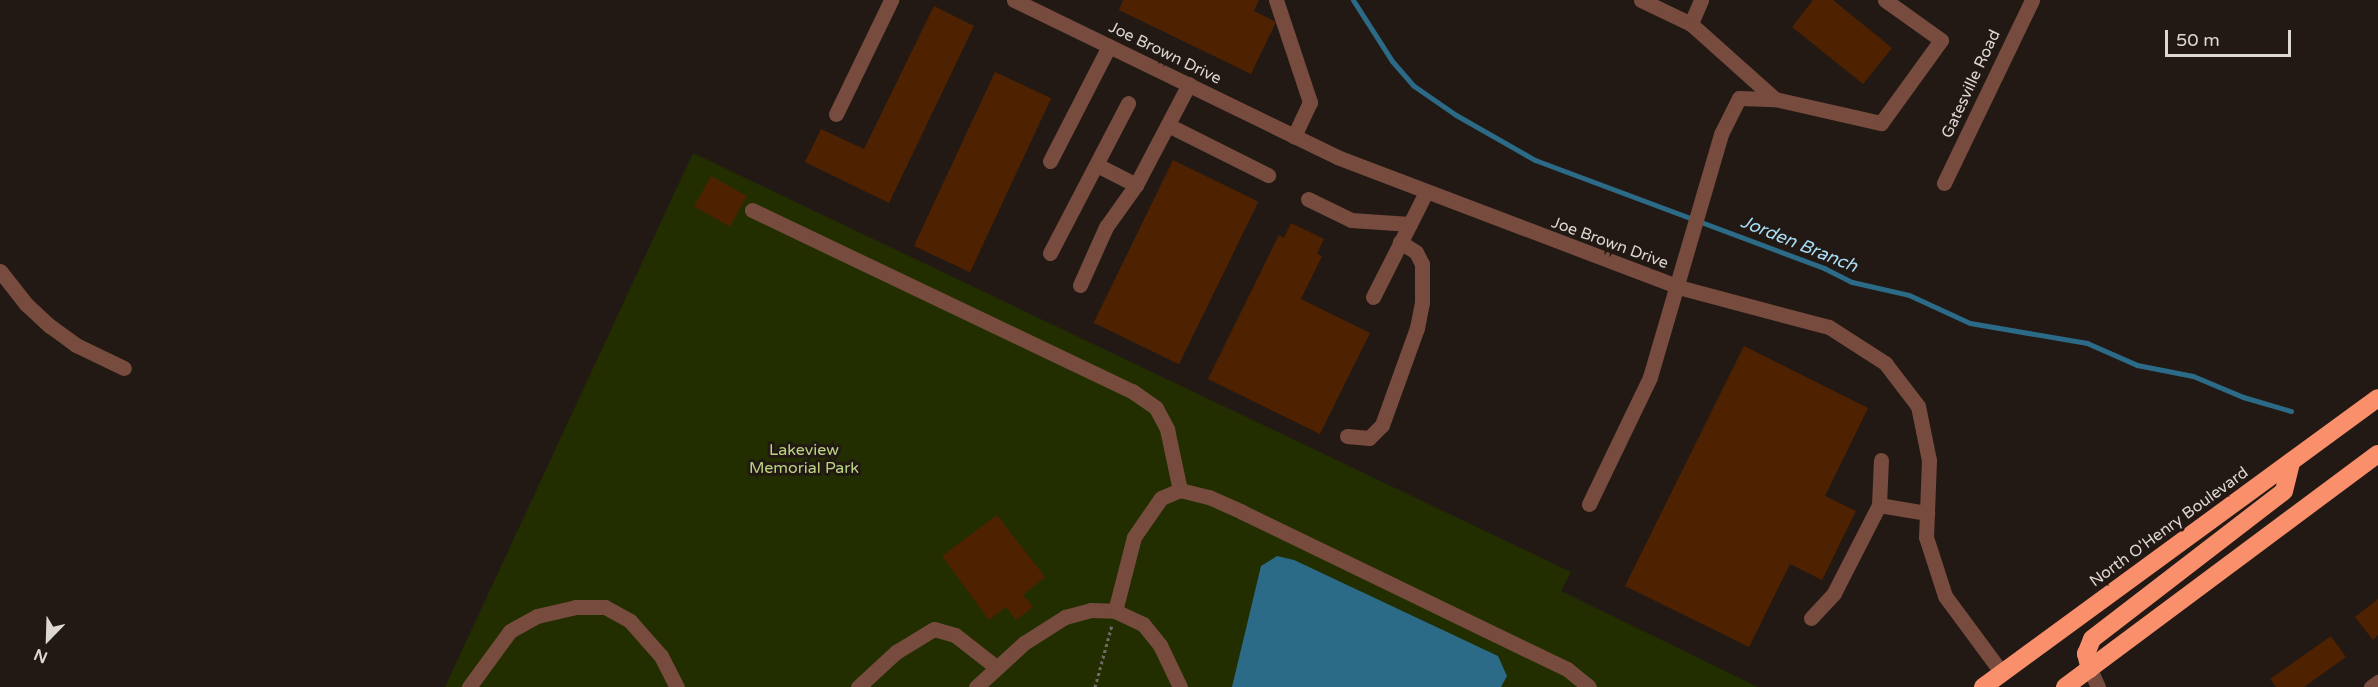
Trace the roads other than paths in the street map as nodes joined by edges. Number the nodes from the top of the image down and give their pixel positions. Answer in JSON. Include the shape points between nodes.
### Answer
{"nodes":[{"id":1,"x":891,"y":0,"type":"edge"},
{"id":2,"x":1014,"y":0,"type":"edge"},
{"id":3,"x":1276,"y":0,"type":"edge"},
{"id":4,"x":1641,"y":0,"type":"edge"},
{"id":5,"x":1701,"y":0,"type":"edge"},
{"id":6,"x":1885,"y":0,"type":"edge"},
{"id":7,"x":2032,"y":0,"type":"edge"},
{"id":8,"x":1691,"y":24,"type":"junction"},
{"id":9,"x":1109,"y":46,"type":"junction"},
{"id":10,"x":1189,"y":84,"type":"junction"},
{"id":11,"x":1775,"y":99,"type":"junction"},
{"id":12,"x":1128,"y":103,"type":"dead end"},
{"id":13,"x":836,"y":114,"type":"dead end"},
{"id":14,"x":1168,"y":125,"type":"junction"},
{"id":15,"x":1294,"y":136,"type":"junction"},
{"id":16,"x":1050,"y":161,"type":"dead end"},
{"id":17,"x":1097,"y":165,"type":"junction"},
{"id":18,"x":1268,"y":175,"type":"dead end"},
{"id":19,"x":1944,"y":183,"type":"dead end"},
{"id":20,"x":1136,"y":185,"type":"junction"},
{"id":21,"x":1426,"y":192,"type":"junction"},
{"id":22,"x":1308,"y":199,"type":"dead end"},
{"id":23,"x":752,"y":210,"type":"dead end"},
{"id":24,"x":1410,"y":224,"type":"junction"},
{"id":25,"x":1400,"y":242,"type":"junction"},
{"id":26,"x":1050,"y":253,"type":"dead end"},
{"id":27,"x":0,"y":271,"type":"edge"},
{"id":28,"x":1080,"y":285,"type":"dead end"},
{"id":29,"x":1675,"y":285,"type":"junction"},
{"id":30,"x":1373,"y":297,"type":"dead end"},
{"id":31,"x":124,"y":368,"type":"dead end"},
{"id":32,"x":2378,"y":398,"type":"edge"},
{"id":33,"x":1347,"y":436,"type":"dead end"},
{"id":34,"x":2378,"y":454,"type":"edge"},
{"id":35,"x":1881,"y":460,"type":"dead end"},
{"id":36,"x":2292,"y":462,"type":"junction"},
{"id":37,"x":1180,"y":490,"type":"junction"},
{"id":38,"x":1589,"y":504,"type":"dead end"},
{"id":39,"x":1879,"y":505,"type":"junction"},
{"id":40,"x":1927,"y":513,"type":"junction"},
{"id":41,"x":1115,"y":611,"type":"junction"},
{"id":42,"x":1810,"y":618,"type":"dead end"},
{"id":43,"x":996,"y":667,"type":"junction"},
{"id":44,"x":2090,"y":669,"type":"junction"},
{"id":45,"x":2002,"y":673,"type":"junction"},
{"id":46,"x":2378,"y":682,"type":"edge"},
{"id":47,"x":469,"y":687,"type":"edge"},
{"id":48,"x":677,"y":687,"type":"edge"},
{"id":49,"x":858,"y":687,"type":"edge"},
{"id":50,"x":976,"y":687,"type":"edge"},
{"id":51,"x":1180,"y":687,"type":"edge"},
{"id":52,"x":1589,"y":687,"type":"edge"},
{"id":53,"x":1983,"y":687,"type":"edge"},
{"id":54,"x":2065,"y":687,"type":"edge"},
{"id":55,"x":2098,"y":687,"type":"edge"},
{"id":56,"x":2371,"y":687,"type":"edge"}],
"edges":[{"from":1,"to":13,"type":"street"},
{"from":2,"to":9,"type":"street","name":"Joe Brown Drive"},
{"from":3,"to":15,"type":"street","via":[[1310,102]]},
{"from":4,"to":8,"type":"street"},
{"from":5,"to":8,"type":"street"},
{"from":6,"to":11,"type":"street","via":[[1941,40],[1881,123]]},
{"from":7,"to":19,"type":"street","name":"Gatesville Road"},
{"from":8,"to":11,"type":"street"},
{"from":9,"to":10,"type":"street","name":"Joe Brown Drive"},
{"from":9,"to":16,"type":"street"},
{"from":10,"to":14,"type":"street"},
{"from":10,"to":15,"type":"street","name":"Joe Brown Drive"},
{"from":11,"to":29,"type":"street","via":[[1739,98],[1721,134]]},
{"from":12,"to":17,"type":"street"},
{"from":14,"to":18,"type":"street"},
{"from":14,"to":20,"type":"street"},
{"from":15,"to":21,"type":"street","name":"Joe Brown Drive"},
{"from":17,"to":20,"type":"street"},
{"from":17,"to":26,"type":"street"},
{"from":20,"to":28,"type":"street","via":[[1106,227]]},
{"from":21,"to":24,"type":"street"},
{"from":21,"to":29,"type":"street","name":"Joe Brown Drive"},
{"from":22,"to":24,"type":"street","via":[[1352,220]]},
{"from":23,"to":37,"type":"street","via":[[1132,391],[1156,408],[1167,429]]},
{"from":24,"to":25,"type":"street"},
{"from":25,"to":30,"type":"street"},
{"from":25,"to":33,"type":"street","via":[[1416,252],[1422,264],[1422,302],[1416,328],[1382,425],[1369,438]]},
{"from":27,"to":31,"type":"street","via":[[50,326],[76,345]]},
{"from":29,"to":38,"type":"street","via":[[1650,377]]},
{"from":29,"to":40,"type":"street","name":"Joe Brown Drive","via":[[1829,327],[1886,363],[1918,406],[1929,460]]},
{"from":32,"to":36,"type":"highway","name":"North O'Henry Boulevard"},
{"from":34,"to":44,"type":"highway"},
{"from":35,"to":39,"type":"street"},
{"from":36,"to":44,"type":"highway","via":[[2284,491],[2092,639],[2086,654]]},
{"from":36,"to":45,"type":"highway","name":"North O'Henry Boulevard"},
{"from":37,"to":41,"type":"street","via":[[1161,498],[1134,537]]},
{"from":37,"to":52,"type":"street","via":[[1209,497],[1242,512],[1567,669]]},
{"from":39,"to":40,"type":"street"},
{"from":39,"to":42,"type":"street","via":[[1834,593]]},
{"from":40,"to":45,"type":"street","name":"Joe Brown Drive","via":[[1926,537],[1945,596]]},
{"from":41,"to":43,"type":"street","via":[[1091,610],[1065,617],[1024,643]]},
{"from":41,"to":51,"type":"street","via":[[1143,624],[1160,645]]},
{"from":43,"to":49,"type":"street","via":[[955,635],[934,629],[896,652]]},
{"from":43,"to":50,"type":"street"},
{"from":44,"to":54,"type":"highway"},
{"from":44,"to":55,"type":"street"},
{"from":45,"to":53,"type":"highway","name":"North O'Henry Boulevard"},
{"from":46,"to":56,"type":"street"},
{"from":47,"to":48,"type":"street","via":[[510,631],[537,616],[575,607],[605,608],[630,621],[661,656]]}]}
